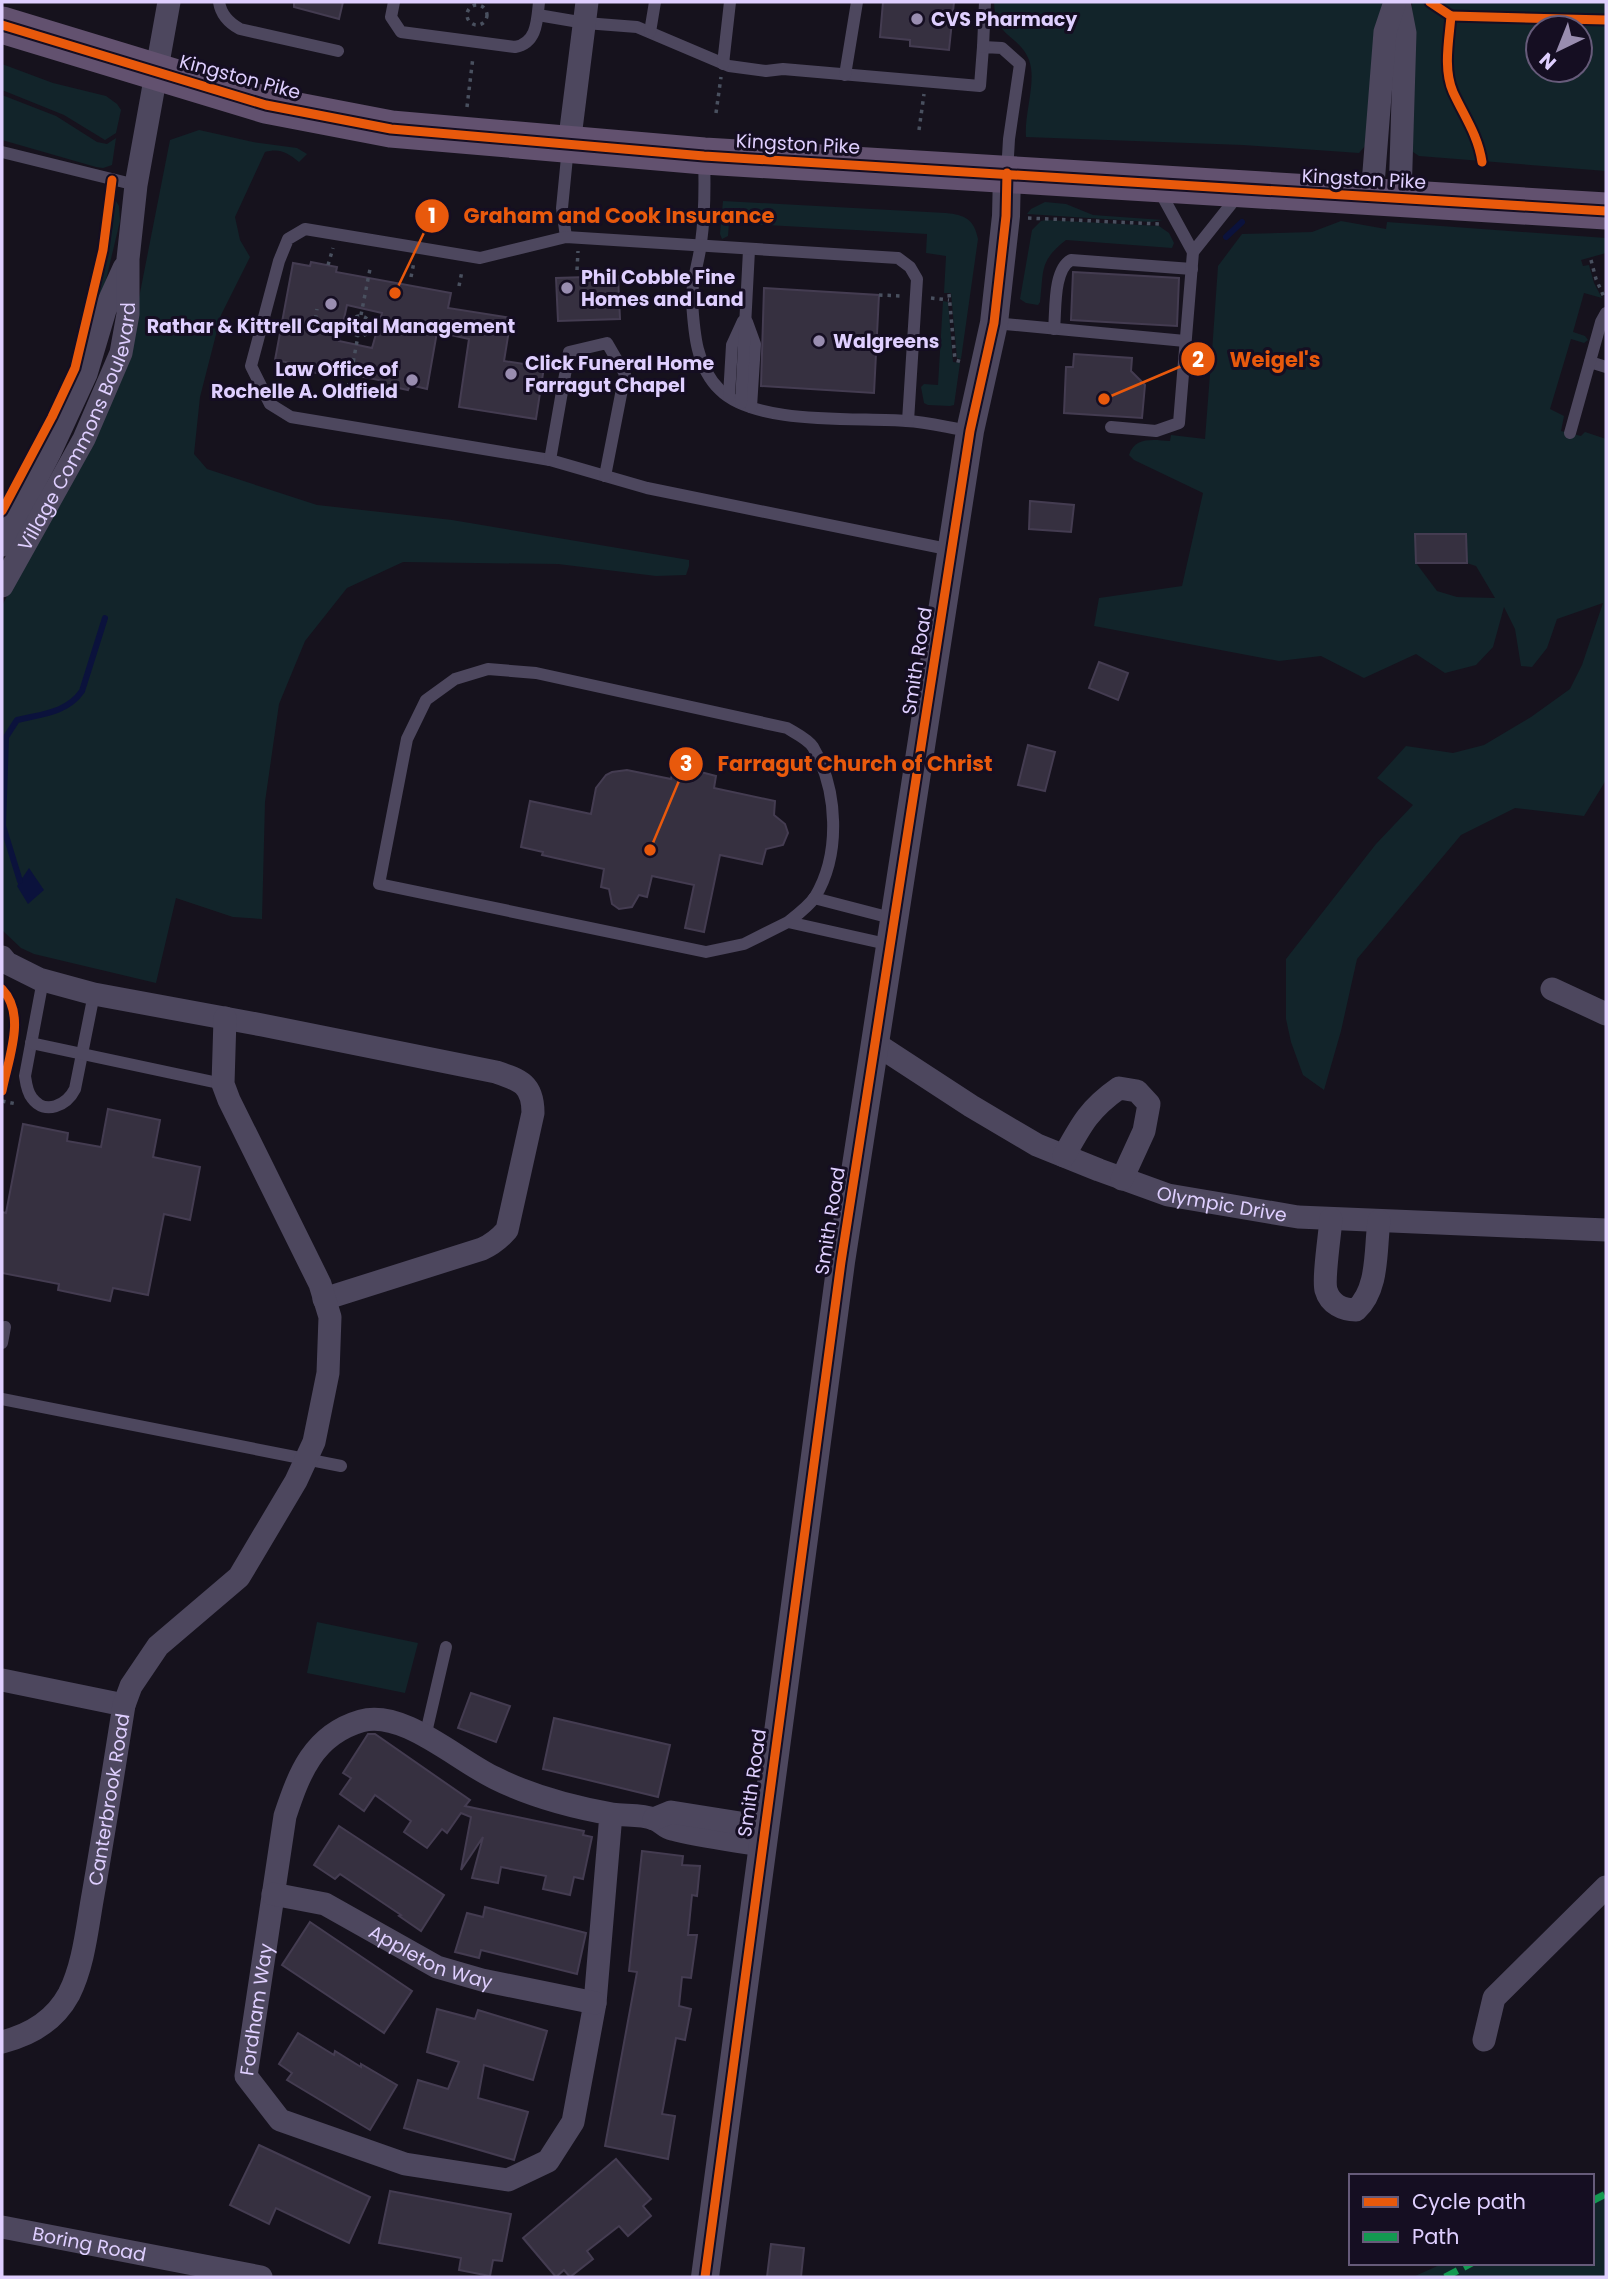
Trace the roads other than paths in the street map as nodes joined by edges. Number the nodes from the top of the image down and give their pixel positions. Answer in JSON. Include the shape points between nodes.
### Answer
{"nodes":[{"id":1,"x":169,"y":2,"type":"edge"},
{"id":2,"x":219,"y":2,"type":"edge"},
{"id":3,"x":394,"y":2,"type":"edge"},
{"id":4,"x":655,"y":2,"type":"edge"},
{"id":5,"x":730,"y":2,"type":"edge"},
{"id":6,"x":857,"y":2,"type":"edge"},
{"id":7,"x":985,"y":2,"type":"edge"},
{"id":8,"x":1397,"y":2,"type":"edge"},
{"id":9,"x":538,"y":8,"type":"edge"},
{"id":10,"x":586,"y":12,"type":"edge"},
{"id":11,"x":2,"y":25,"type":"edge"},
{"id":12,"x":650,"y":32,"type":"junction"},
{"id":13,"x":983,"y":47,"type":"junction"},
{"id":14,"x":338,"y":51,"type":"dead end"},
{"id":15,"x":723,"y":64,"type":"junction"},
{"id":16,"x":155,"y":71,"type":"junction"},
{"id":17,"x":845,"y":75,"type":"junction"},
{"id":18,"x":569,"y":145,"type":"junction"},
{"id":19,"x":2,"y":152,"type":"edge"},
{"id":20,"x":704,"y":156,"type":"junction"},
{"id":21,"x":1007,"y":173,"type":"junction"},
{"id":22,"x":1155,"y":183,"type":"junction"},
{"id":23,"x":136,"y":186,"type":"junction"},
{"id":24,"x":1242,"y":190,"type":"junction"},
{"id":25,"x":1386,"y":198,"type":"junction"},
{"id":26,"x":1606,"y":211,"type":"edge"},
{"id":27,"x":566,"y":237,"type":"junction"},
{"id":28,"x":701,"y":244,"type":"junction"},
{"id":29,"x":749,"y":250,"type":"junction"},
{"id":30,"x":1194,"y":252,"type":"junction"},
{"id":31,"x":1192,"y":269,"type":"junction"},
{"id":32,"x":1606,"y":313,"type":"edge"},
{"id":33,"x":746,"y":318,"type":"junction"},
{"id":34,"x":994,"y":323,"type":"junction"},
{"id":35,"x":1054,"y":329,"type":"junction"},
{"id":36,"x":1185,"y":341,"type":"junction"},
{"id":37,"x":1590,"y":362,"type":"junction"},
{"id":38,"x":1606,"y":367,"type":"edge"},
{"id":39,"x":729,"y":396,"type":"junction"},
{"id":40,"x":746,"y":405,"type":"junction"},
{"id":41,"x":908,"y":421,"type":"junction"},
{"id":42,"x":1111,"y":427,"type":"dead end"},
{"id":43,"x":970,"y":431,"type":"junction"},
{"id":44,"x":1570,"y":433,"type":"dead end"},
{"id":45,"x":550,"y":460,"type":"junction"},
{"id":46,"x":605,"y":476,"type":"junction"},
{"id":47,"x":26,"y":521,"type":"junction"},
{"id":48,"x":2,"y":545,"type":"edge"},
{"id":49,"x":952,"y":550,"type":"junction"},
{"id":50,"x":2,"y":586,"type":"edge"},
{"id":51,"x":814,"y":898,"type":"junction"},
{"id":52,"x":788,"y":922,"type":"junction"},
{"id":53,"x":893,"y":932,"type":"junction"},
{"id":54,"x":2,"y":957,"type":"edge"},
{"id":55,"x":43,"y":980,"type":"junction"},
{"id":56,"x":1552,"y":989,"type":"dead end"},
{"id":57,"x":94,"y":994,"type":"junction"},
{"id":58,"x":1606,"y":1014,"type":"edge"},
{"id":59,"x":225,"y":1018,"type":"junction"},
{"id":60,"x":31,"y":1043,"type":"junction"},
{"id":61,"x":876,"y":1044,"type":"junction"},
{"id":62,"x":83,"y":1054,"type":"junction"},
{"id":63,"x":223,"y":1084,"type":"junction"},
{"id":64,"x":1064,"y":1156,"type":"junction"},
{"id":65,"x":1122,"y":1179,"type":"junction"},
{"id":66,"x":1331,"y":1219,"type":"junction"},
{"id":67,"x":1379,"y":1221,"type":"junction"},
{"id":68,"x":1606,"y":1230,"type":"edge"},
{"id":69,"x":324,"y":1299,"type":"junction"},
{"id":70,"x":5,"y":1327,"type":"dead end"},
{"id":71,"x":2,"y":1343,"type":"edge"},
{"id":72,"x":2,"y":1399,"type":"edge"},
{"id":73,"x":305,"y":1460,"type":"junction"},
{"id":74,"x":341,"y":1466,"type":"dead end"},
{"id":75,"x":446,"y":1647,"type":"dead end"},
{"id":76,"x":2,"y":1680,"type":"edge"},
{"id":77,"x":124,"y":1705,"type":"junction"},
{"id":78,"x":425,"y":1737,"type":"junction"},
{"id":79,"x":611,"y":1814,"type":"junction"},
{"id":80,"x":763,"y":1836,"type":"junction"},
{"id":81,"x":1606,"y":1887,"type":"edge"},
{"id":82,"x":273,"y":1894,"type":"junction"},
{"id":83,"x":595,"y":2003,"type":"junction"},
{"id":84,"x":1484,"y":2040,"type":"dead end"},
{"id":85,"x":2,"y":2042,"type":"edge"},
{"id":86,"x":2,"y":2227,"type":"edge"},
{"id":87,"x":261,"y":2277,"type":"edge"},
{"id":88,"x":705,"y":2277,"type":"edge"}],
"edges":[{"from":1,"to":16,"type":"street","name":"Village Commons Boulevard"},
{"from":2,"to":14,"type":"lane","via":[[225,18],[240,29]]},
{"from":3,"to":9,"type":"lane","via":[[391,17],[401,32],[515,47],[528,43]]},
{"from":4,"to":12,"type":"lane"},
{"from":5,"to":15,"type":"lane"},
{"from":6,"to":17,"type":"lane"},
{"from":7,"to":13,"type":"lane"},
{"from":8,"to":25,"type":"street","via":[[1405,33],[1394,61]]},
{"from":9,"to":10,"type":"lane"},
{"from":10,"to":12,"type":"lane"},
{"from":10,"to":18,"type":"street"},
{"from":11,"to":16,"type":"main road","name":"Kingston Pike"},
{"from":12,"to":15,"type":"lane"},
{"from":13,"to":17,"type":"lane","via":[[980,86]]},
{"from":13,"to":21,"type":"lane","via":[[1002,48],[1020,64]]},
{"from":15,"to":17,"type":"lane"},
{"from":16,"to":18,"type":"main road","name":"Kingston Pike","via":[[266,105],[391,129]]},
{"from":16,"to":23,"type":"street","name":"Village Commons Boulevard"},
{"from":18,"to":20,"type":"main road","name":"Kingston Pike"},
{"from":18,"to":27,"type":"lane","via":[[562,208]]},
{"from":19,"to":23,"type":"lane"},
{"from":20,"to":21,"type":"main road","name":"Kingston Pike"},
{"from":20,"to":28,"type":"lane"},
{"from":21,"to":22,"type":"main road","name":"Kingston Pike"},
{"from":21,"to":34,"type":"street","name":"Smith Road"},
{"from":22,"to":24,"type":"main road","name":"Kingston Pike"},
{"from":22,"to":30,"type":"lane"},
{"from":23,"to":47,"type":"street","name":"Village Commons Boulevard","via":[[121,353],[84,439]]},
{"from":24,"to":25,"type":"main road","name":"Kingston Pike"},
{"from":24,"to":30,"type":"lane"},
{"from":25,"to":26,"type":"main road","name":"Kingston Pike"},
{"from":27,"to":28,"type":"lane"},
{"from":27,"to":45,"type":"lane","via":[[480,258],[305,229],[288,239],[251,366],[270,404],[291,417]]},
{"from":28,"to":29,"type":"lane"},
{"from":28,"to":39,"type":"lane","via":[[692,297],[698,351],[708,375]]},
{"from":29,"to":33,"type":"lane"},
{"from":29,"to":41,"type":"lane","via":[[898,258],[910,267],[917,279]]},
{"from":30,"to":31,"type":"lane"},
{"from":31,"to":35,"type":"lane","via":[[1071,260],[1059,276]]},
{"from":31,"to":36,"type":"lane"},
{"from":32,"to":37,"type":"lane"},
{"from":33,"to":39,"type":"lane","via":[[733,345]]},
{"from":33,"to":40,"type":"lane","via":[[755,344]]},
{"from":34,"to":35,"type":"lane"},
{"from":34,"to":43,"type":"street","name":"Smith Road"},
{"from":35,"to":36,"type":"lane"},
{"from":36,"to":42,"type":"lane","via":[[1178,423],[1156,431]]},
{"from":37,"to":38,"type":"lane"},
{"from":37,"to":44,"type":"lane"},
{"from":39,"to":40,"type":"lane"},
{"from":40,"to":41,"type":"lane","via":[[808,418]]},
{"from":41,"to":43,"type":"lane"},
{"from":43,"to":49,"type":"street","name":"Smith Road"},
{"from":45,"to":46,"type":"lane"},
{"from":45,"to":46,"type":"lane","via":[[569,352],[607,342],[625,374]]},
{"from":46,"to":49,"type":"lane"},
{"from":47,"to":48,"type":"street","name":"Village Commons Boulevard"},
{"from":47,"to":50,"type":"street","name":"Village Commons Boulevard"},
{"from":49,"to":53,"type":"street","name":"Smith Road"},
{"from":51,"to":52,"type":"lane"},
{"from":51,"to":52,"type":"lane","via":[[832,850],[828,782],[811,745],[787,728],[536,673],[488,669],[455,680],[426,700],[407,739],[379,884],[706,953],[744,944]]},
{"from":51,"to":53,"type":"lane"},
{"from":52,"to":53,"type":"lane"},
{"from":53,"to":61,"type":"street","name":"Smith Road"},
{"from":54,"to":55,"type":"street"},
{"from":55,"to":57,"type":"street"},
{"from":55,"to":60,"type":"lane"},
{"from":56,"to":58,"type":"street"},
{"from":57,"to":59,"type":"street"},
{"from":57,"to":62,"type":"lane"},
{"from":59,"to":63,"type":"street"},
{"from":59,"to":69,"type":"street","via":[[496,1072],[517,1079],[530,1093],[533,1113],[502,1237],[482,1249]]},
{"from":60,"to":62,"type":"lane"},
{"from":60,"to":62,"type":"lane","via":[[27,1089],[38,1104],[47,1107],[71,1097]]},
{"from":61,"to":64,"type":"street","name":"Olympic Drive","via":[[971,1106]]},
{"from":61,"to":80,"type":"street","name":"Smith Road","via":[[841,1262]]},
{"from":62,"to":63,"type":"lane"},
{"from":63,"to":69,"type":"street","name":"Canterbrook Road"},
{"from":64,"to":65,"type":"street","name":"Olympic Drive"},
{"from":64,"to":65,"type":"street","via":[[1083,1121],[1100,1102],[1119,1088],[1137,1091],[1149,1104],[1144,1131]]},
{"from":65,"to":66,"type":"street","name":"Olympic Drive","via":[[1168,1195]]},
{"from":66,"to":67,"type":"street","name":"Olympic Drive"},
{"from":66,"to":67,"type":"street","via":[[1326,1289],[1333,1302],[1345,1310],[1356,1310],[1372,1286]]},
{"from":67,"to":68,"type":"street","name":"Olympic Drive"},
{"from":69,"to":73,"type":"street","name":"Canterbrook Road","via":[[330,1317],[328,1373],[314,1442]]},
{"from":70,"to":71,"type":"lane"},
{"from":72,"to":73,"type":"lane"},
{"from":73,"to":74,"type":"lane"},
{"from":73,"to":77,"type":"street","name":"Canterbrook Road","via":[[234,1583],[158,1646]]},
{"from":75,"to":78,"type":"lane"},
{"from":76,"to":77,"type":"street"},
{"from":77,"to":85,"type":"street","name":"Canterbrook Road","via":[[77,1973],[68,1995],[39,2028]]},
{"from":78,"to":79,"type":"street","name":"Fordham Way","via":[[527,1793]]},
{"from":78,"to":82,"type":"street","name":"Fordham Way","via":[[402,1723],[380,1719],[361,1721],[330,1736],[298,1777],[285,1816]]},
{"from":79,"to":80,"type":"street","name":"Fordham Way","via":[[654,1819],[669,1829],[709,1827]]},
{"from":79,"to":83,"type":"street","name":"Fordham Way"},
{"from":80,"to":88,"type":"street","name":"Smith Road"},
{"from":81,"to":84,"type":"street","via":[[1494,1998]]},
{"from":82,"to":83,"type":"street","name":"Appleton Way","via":[[326,1904],[437,1967]]},
{"from":82,"to":83,"type":"street","name":"Fordham Way","via":[[246,2076],[280,2120],[405,2165],[508,2180],[548,2161],[573,2122]]},
{"from":86,"to":87,"type":"street","name":"Boring Road"}]}
